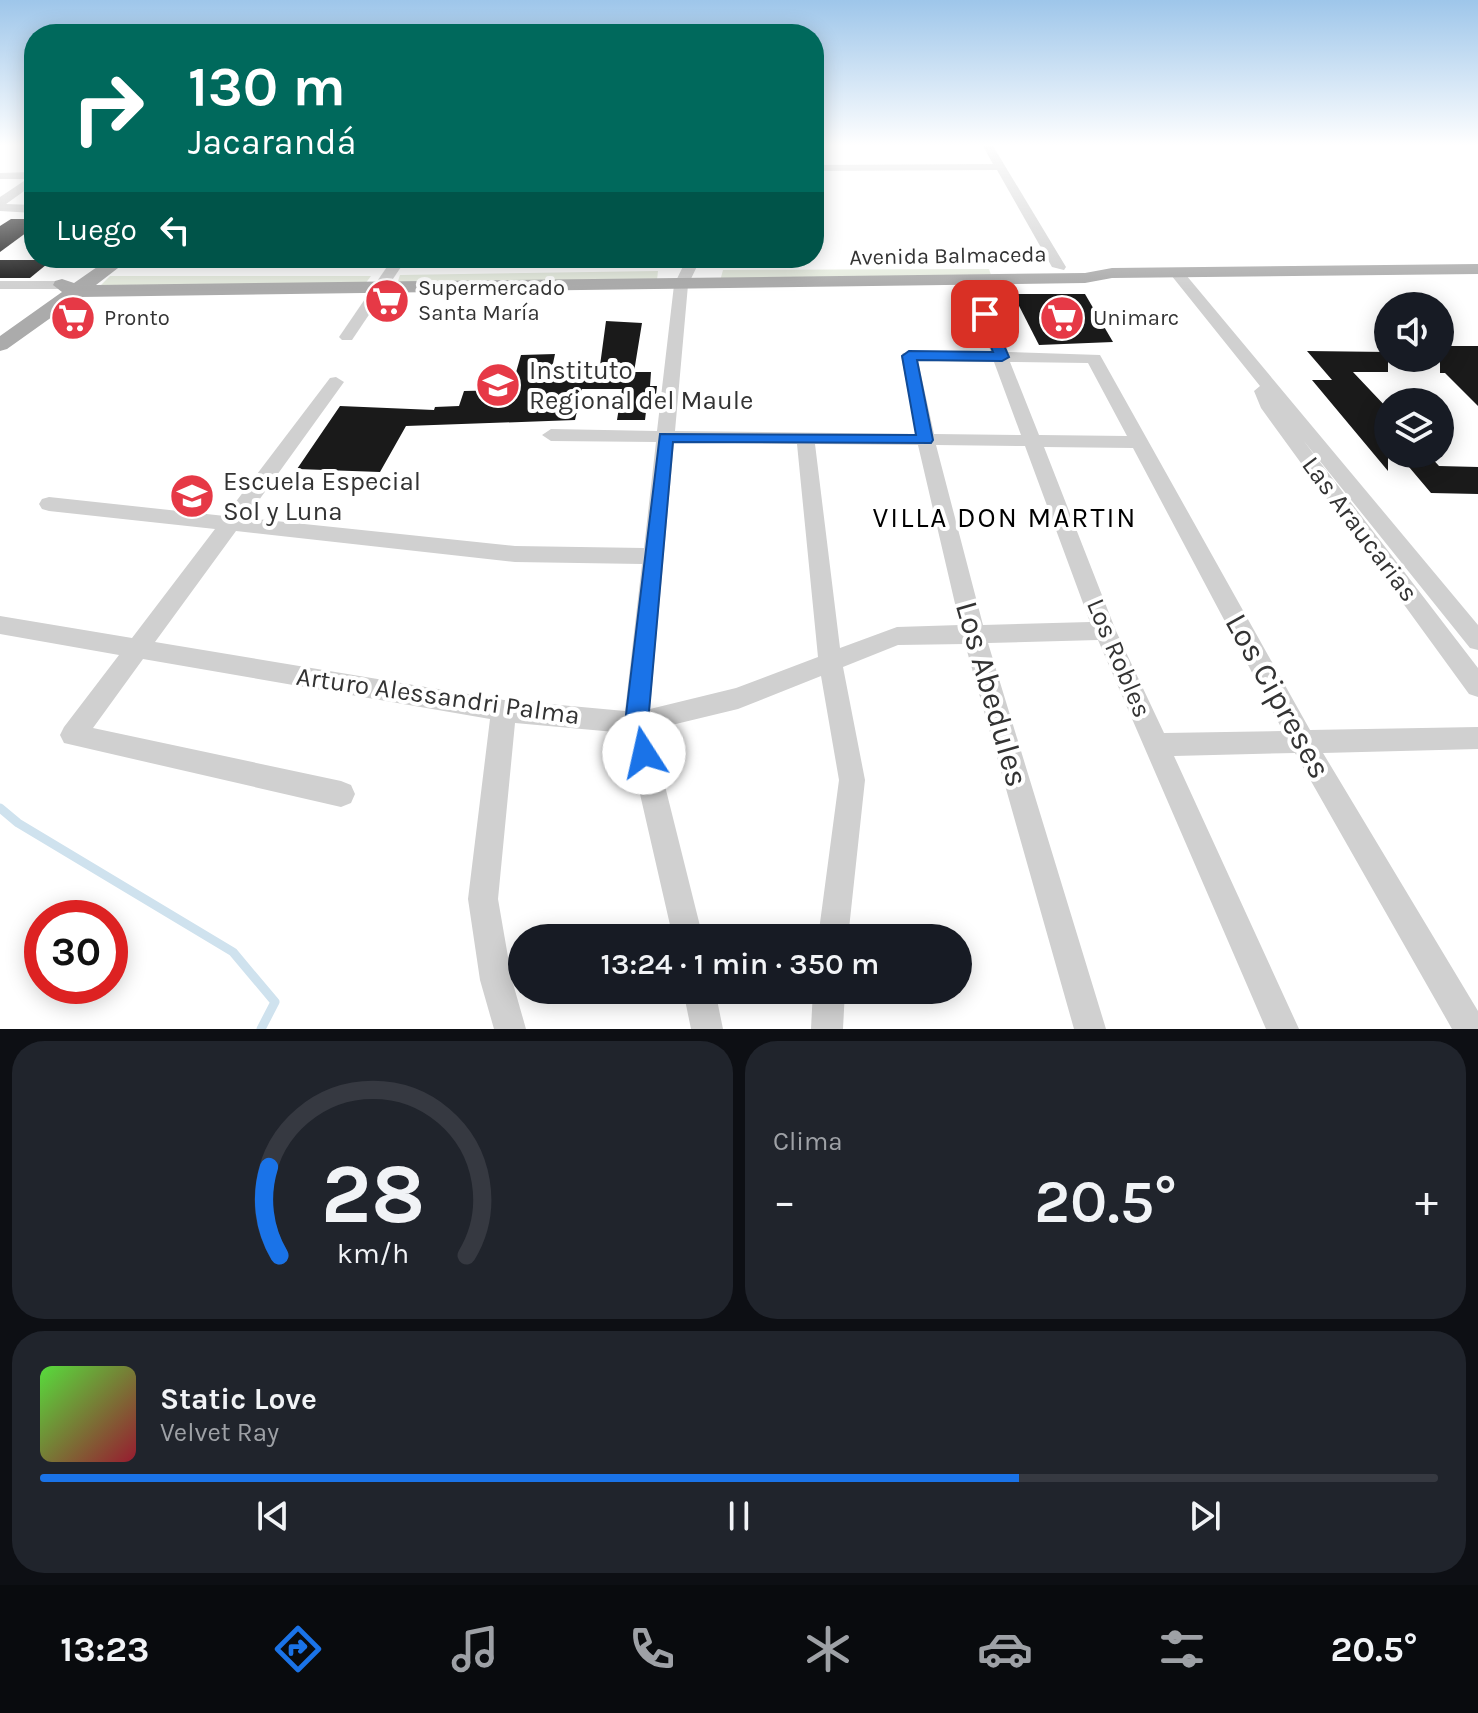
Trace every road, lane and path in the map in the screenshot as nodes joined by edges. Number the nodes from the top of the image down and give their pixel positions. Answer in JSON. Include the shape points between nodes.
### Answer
{"nodes":[{"id":1,"x":1016,"y":194,"type":"edge"},
{"id":2,"x":0,"y":205,"type":"edge"},
{"id":3,"x":24,"y":208,"type":"edge"},
{"id":4,"x":1059,"y":267,"type":"junction"},
{"id":5,"x":97,"y":268,"type":"edge"},
{"id":6,"x":129,"y":268,"type":"edge"},
{"id":7,"x":1478,"y":269,"type":"edge"},
{"id":8,"x":689,"y":270,"type":"edge"},
{"id":9,"x":167,"y":272,"type":"junction"},
{"id":10,"x":389,"y":272,"type":"edge"},
{"id":11,"x":1104,"y":274,"type":"junction"},
{"id":12,"x":1179,"y":277,"type":"junction"},
{"id":13,"x":971,"y":280,"type":"junction"},
{"id":14,"x":0,"y":285,"type":"edge"},
{"id":15,"x":69,"y":288,"type":"junction"},
{"id":16,"x":149,"y":290,"type":"junction"},
{"id":17,"x":0,"y":329,"type":"edge"},
{"id":18,"x":347,"y":337,"type":"dead end"},
{"id":19,"x":0,"y":345,"type":"edge"},
{"id":20,"x":1002,"y":357,"type":"junction"},
{"id":21,"x":1253,"y":365,"type":"junction"},
{"id":22,"x":336,"y":382,"type":"dead end"},
{"id":23,"x":551,"y":435,"type":"dead end"},
{"id":24,"x":666,"y":437,"type":"junction"},
{"id":25,"x":805,"y":438,"type":"junction"},
{"id":26,"x":925,"y":440,"type":"junction"},
{"id":27,"x":1030,"y":441,"type":"junction"},
{"id":28,"x":1139,"y":442,"type":"junction"},
{"id":29,"x":49,"y":504,"type":"dead end"},
{"id":30,"x":229,"y":525,"type":"junction"},
{"id":31,"x":653,"y":556,"type":"junction"},
{"id":32,"x":0,"y":625,"type":"edge"},
{"id":33,"x":1105,"y":631,"type":"junction"},
{"id":34,"x":972,"y":632,"type":"junction"},
{"id":35,"x":1478,"y":641,"type":"edge"},
{"id":36,"x":138,"y":648,"type":"junction"},
{"id":37,"x":830,"y":662,"type":"junction"},
{"id":38,"x":1478,"y":687,"type":"edge"},
{"id":39,"x":504,"y":711,"type":"junction"},
{"id":40,"x":636,"y":723,"type":"junction"},
{"id":41,"x":1478,"y":738,"type":"edge"},
{"id":42,"x":1302,"y":741,"type":"junction"},
{"id":43,"x":1157,"y":745,"type":"junction"},
{"id":44,"x":341,"y":794,"type":"dead end"},
{"id":45,"x":685,"y":924,"type":"edge"},
{"id":46,"x":835,"y":924,"type":"edge"},
{"id":47,"x":702,"y":1004,"type":"edge"},
{"id":48,"x":827,"y":1004,"type":"edge"},
{"id":49,"x":824,"y":1027,"type":"edge"},
{"id":50,"x":510,"y":1029,"type":"edge"},
{"id":51,"x":707,"y":1029,"type":"edge"},
{"id":52,"x":1090,"y":1029,"type":"edge"},
{"id":53,"x":1283,"y":1029,"type":"edge"},
{"id":54,"x":1470,"y":1029,"type":"edge"}],
"edges":[{"from":1,"to":4,"type":"street"},
{"from":2,"to":3,"type":"street"},
{"from":4,"to":8,"type":"main road","name":"Avenida Balmaceda"},
{"from":4,"to":11,"type":"main road","name":"Avenida Balmaceda"},
{"from":5,"to":15,"type":"main road"},
{"from":6,"to":9,"type":"main road","name":"Avenida Balmaceda"},
{"from":7,"to":12,"type":"main road"},
{"from":8,"to":10,"type":"main road","name":"Avenida Balmaceda"},
{"from":8,"to":13,"type":"main road","name":"Avenida Balmaceda"},
{"from":8,"to":24,"type":"street"},
{"from":9,"to":10,"type":"main road","name":"Avenida Balmaceda"},
{"from":9,"to":16,"type":"main road"},
{"from":10,"to":16,"type":"main road","name":"Avenida Balmaceda"},
{"from":10,"to":18,"type":"street"},
{"from":11,"to":12,"type":"main road","via":[[1127,281]]},
{"from":11,"to":13,"type":"main road","name":"Avenida Balmaceda"},
{"from":12,"to":21,"type":"street","name":"Las Araucarias"},
{"from":13,"to":20,"type":"street","name":"Los Robles"},
{"from":14,"to":15,"type":"street"},
{"from":15,"to":16,"type":"main road","name":"Avenida Balmaceda"},
{"from":15,"to":17,"type":"main road"},
{"from":15,"to":19,"type":"main road"},
{"from":20,"to":26,"type":"street","name":"Los Abedules","via":[[909,356]]},
{"from":20,"to":27,"type":"street","name":"Los Robles"},
{"from":20,"to":28,"type":"street","name":"Los Cipreses","via":[[1094,358]]},
{"from":21,"to":35,"type":"street","name":"Las Araucarias"},
{"from":21,"to":38,"type":"street","name":"Las Araucarias","via":[[1267,404]]},
{"from":22,"to":30,"type":"street"},
{"from":23,"to":24,"type":"street"},
{"from":24,"to":25,"type":"street"},
{"from":24,"to":31,"type":"street"},
{"from":25,"to":26,"type":"street"},
{"from":25,"to":37,"type":"street"},
{"from":26,"to":27,"type":"street"},
{"from":26,"to":34,"type":"street","name":"Los Abedules"},
{"from":27,"to":28,"type":"street"},
{"from":27,"to":33,"type":"street","name":"Los Robles"},
{"from":28,"to":42,"type":"street","name":"Los Cipreses"},
{"from":29,"to":30,"type":"street"},
{"from":30,"to":31,"type":"street","via":[[515,554]]},
{"from":30,"to":36,"type":"street"},
{"from":31,"to":40,"type":"street"},
{"from":32,"to":36,"type":"street","name":"Arturo Alessandri Palma"},
{"from":33,"to":34,"type":"street","name":"Arturo Alessandri Palma"},
{"from":33,"to":43,"type":"street","name":"Los Robles"},
{"from":34,"to":37,"type":"street","name":"Arturo Alessandri Palma","via":[[897,636]]},
{"from":34,"to":52,"type":"street","name":"Los Abedules"},
{"from":36,"to":39,"type":"street","name":"Arturo Alessandri Palma"},
{"from":36,"to":44,"type":"street","via":[[73,735]]},
{"from":37,"to":40,"type":"street","name":"Arturo Alessandri Palma","via":[[738,698]]},
{"from":37,"to":46,"type":"street","via":[[852,780]]},
{"from":39,"to":40,"type":"street","name":"Arturo Alessandri Palma"},
{"from":39,"to":50,"type":"street","via":[[483,899]]},
{"from":40,"to":45,"type":"street"},
{"from":41,"to":42,"type":"street"},
{"from":42,"to":43,"type":"street"},
{"from":42,"to":54,"type":"street","name":"Los Cipreses"},
{"from":43,"to":53,"type":"street","name":"Los Robles"},
{"from":47,"to":51,"type":"street"},
{"from":48,"to":49,"type":"street"}]}
